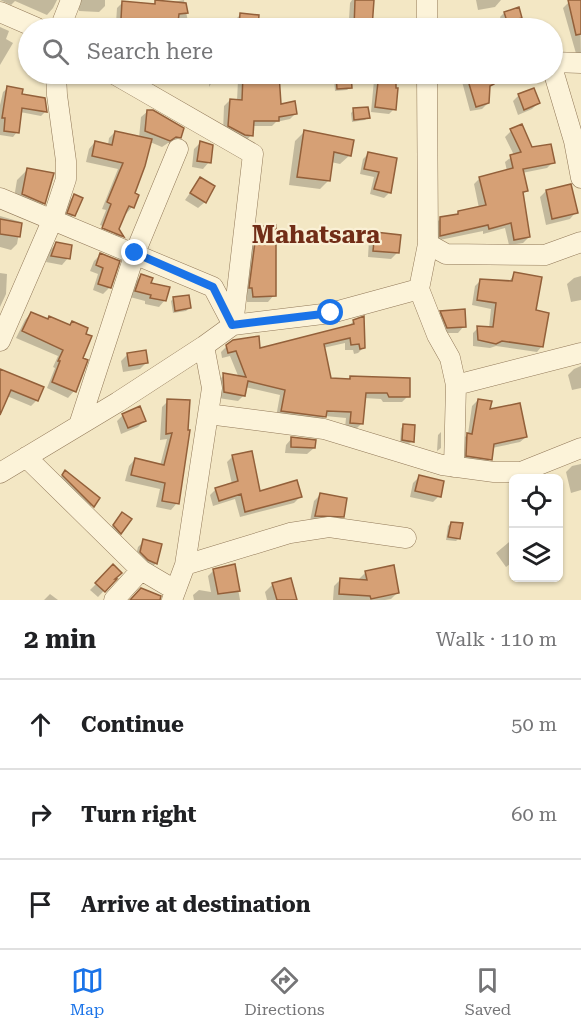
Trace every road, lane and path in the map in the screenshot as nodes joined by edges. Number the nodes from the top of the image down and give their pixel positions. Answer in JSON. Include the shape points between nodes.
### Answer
{"nodes":[{"id":1,"x":70,"y":0,"type":"edge"},
{"id":2,"x":427,"y":0,"type":"edge"},
{"id":3,"x":0,"y":12,"type":"edge"},
{"id":4,"x":64,"y":18,"type":"edge"},
{"id":5,"x":427,"y":18,"type":"edge"},
{"id":6,"x":18,"y":20,"type":"edge"},
{"id":7,"x":581,"y":63,"type":"edge"},
{"id":8,"x":563,"y":64,"type":"edge"},
{"id":9,"x":56,"y":84,"type":"edge"},
{"id":10,"x":131,"y":84,"type":"edge"},
{"id":11,"x":427,"y":84,"type":"edge"},
{"id":12,"x":558,"y":84,"type":"edge"},
{"id":13,"x":178,"y":149,"type":"dead end"},
{"id":14,"x":581,"y":178,"type":"edge"},
{"id":15,"x":0,"y":198,"type":"edge"},
{"id":16,"x":52,"y":221,"type":"junction"},
{"id":17,"x":581,"y":242,"type":"edge"},
{"id":18,"x":428,"y":244,"type":"junction"},
{"id":19,"x":135,"y":253,"type":"junction"},
{"id":20,"x":419,"y":289,"type":"junction"},
{"id":21,"x":232,"y":325,"type":"junction"},
{"id":22,"x":0,"y":341,"type":"edge"},
{"id":23,"x":204,"y":346,"type":"junction"},
{"id":24,"x":581,"y":353,"type":"edge"},
{"id":25,"x":456,"y":386,"type":"junction"},
{"id":26,"x":208,"y":414,"type":"junction"},
{"id":27,"x":79,"y":425,"type":"junction"},
{"id":28,"x":581,"y":448,"type":"edge"},
{"id":29,"x":26,"y":457,"type":"junction"},
{"id":30,"x":454,"y":467,"type":"junction"},
{"id":31,"x":0,"y":473,"type":"edge"},
{"id":32,"x":406,"y":538,"type":"dead end"},
{"id":33,"x":185,"y":565,"type":"junction"},
{"id":34,"x":141,"y":570,"type":"junction"},
{"id":35,"x":174,"y":595,"type":"edge"},
{"id":36,"x":114,"y":600,"type":"edge"}],
"edges":[{"from":1,"to":4,"type":"street"},
{"from":2,"to":5,"type":"street"},
{"from":3,"to":6,"type":"street"},
{"from":7,"to":8,"type":"street"},
{"from":9,"to":16,"type":"street","via":[[66,179]]},
{"from":10,"to":21,"type":"street","via":[[253,154]]},
{"from":11,"to":18,"type":"street"},
{"from":12,"to":14,"type":"street"},
{"from":13,"to":19,"type":"street"},
{"from":15,"to":16,"type":"street"},
{"from":16,"to":19,"type":"street"},
{"from":16,"to":22,"type":"street"},
{"from":17,"to":18,"type":"street","via":[[545,255],[446,254]]},
{"from":18,"to":20,"type":"street"},
{"from":19,"to":21,"type":"street","via":[[213,287]]},
{"from":19,"to":27,"type":"street"},
{"from":20,"to":21,"type":"street","via":[[331,313]]},
{"from":20,"to":25,"type":"street","via":[[450,358]]},
{"from":21,"to":23,"type":"street"},
{"from":23,"to":26,"type":"street","via":[[212,388]]},
{"from":23,"to":27,"type":"street"},
{"from":24,"to":25,"type":"street"},
{"from":25,"to":30,"type":"street"},
{"from":26,"to":30,"type":"street","via":[[324,429]]},
{"from":26,"to":33,"type":"street"},
{"from":27,"to":29,"type":"street"},
{"from":28,"to":30,"type":"street","via":[[521,472]]},
{"from":29,"to":31,"type":"street"},
{"from":29,"to":34,"type":"street"},
{"from":32,"to":33,"type":"street","via":[[329,527],[290,533]]},
{"from":33,"to":35,"type":"street"},
{"from":34,"to":35,"type":"street"},
{"from":34,"to":36,"type":"street"}]}
